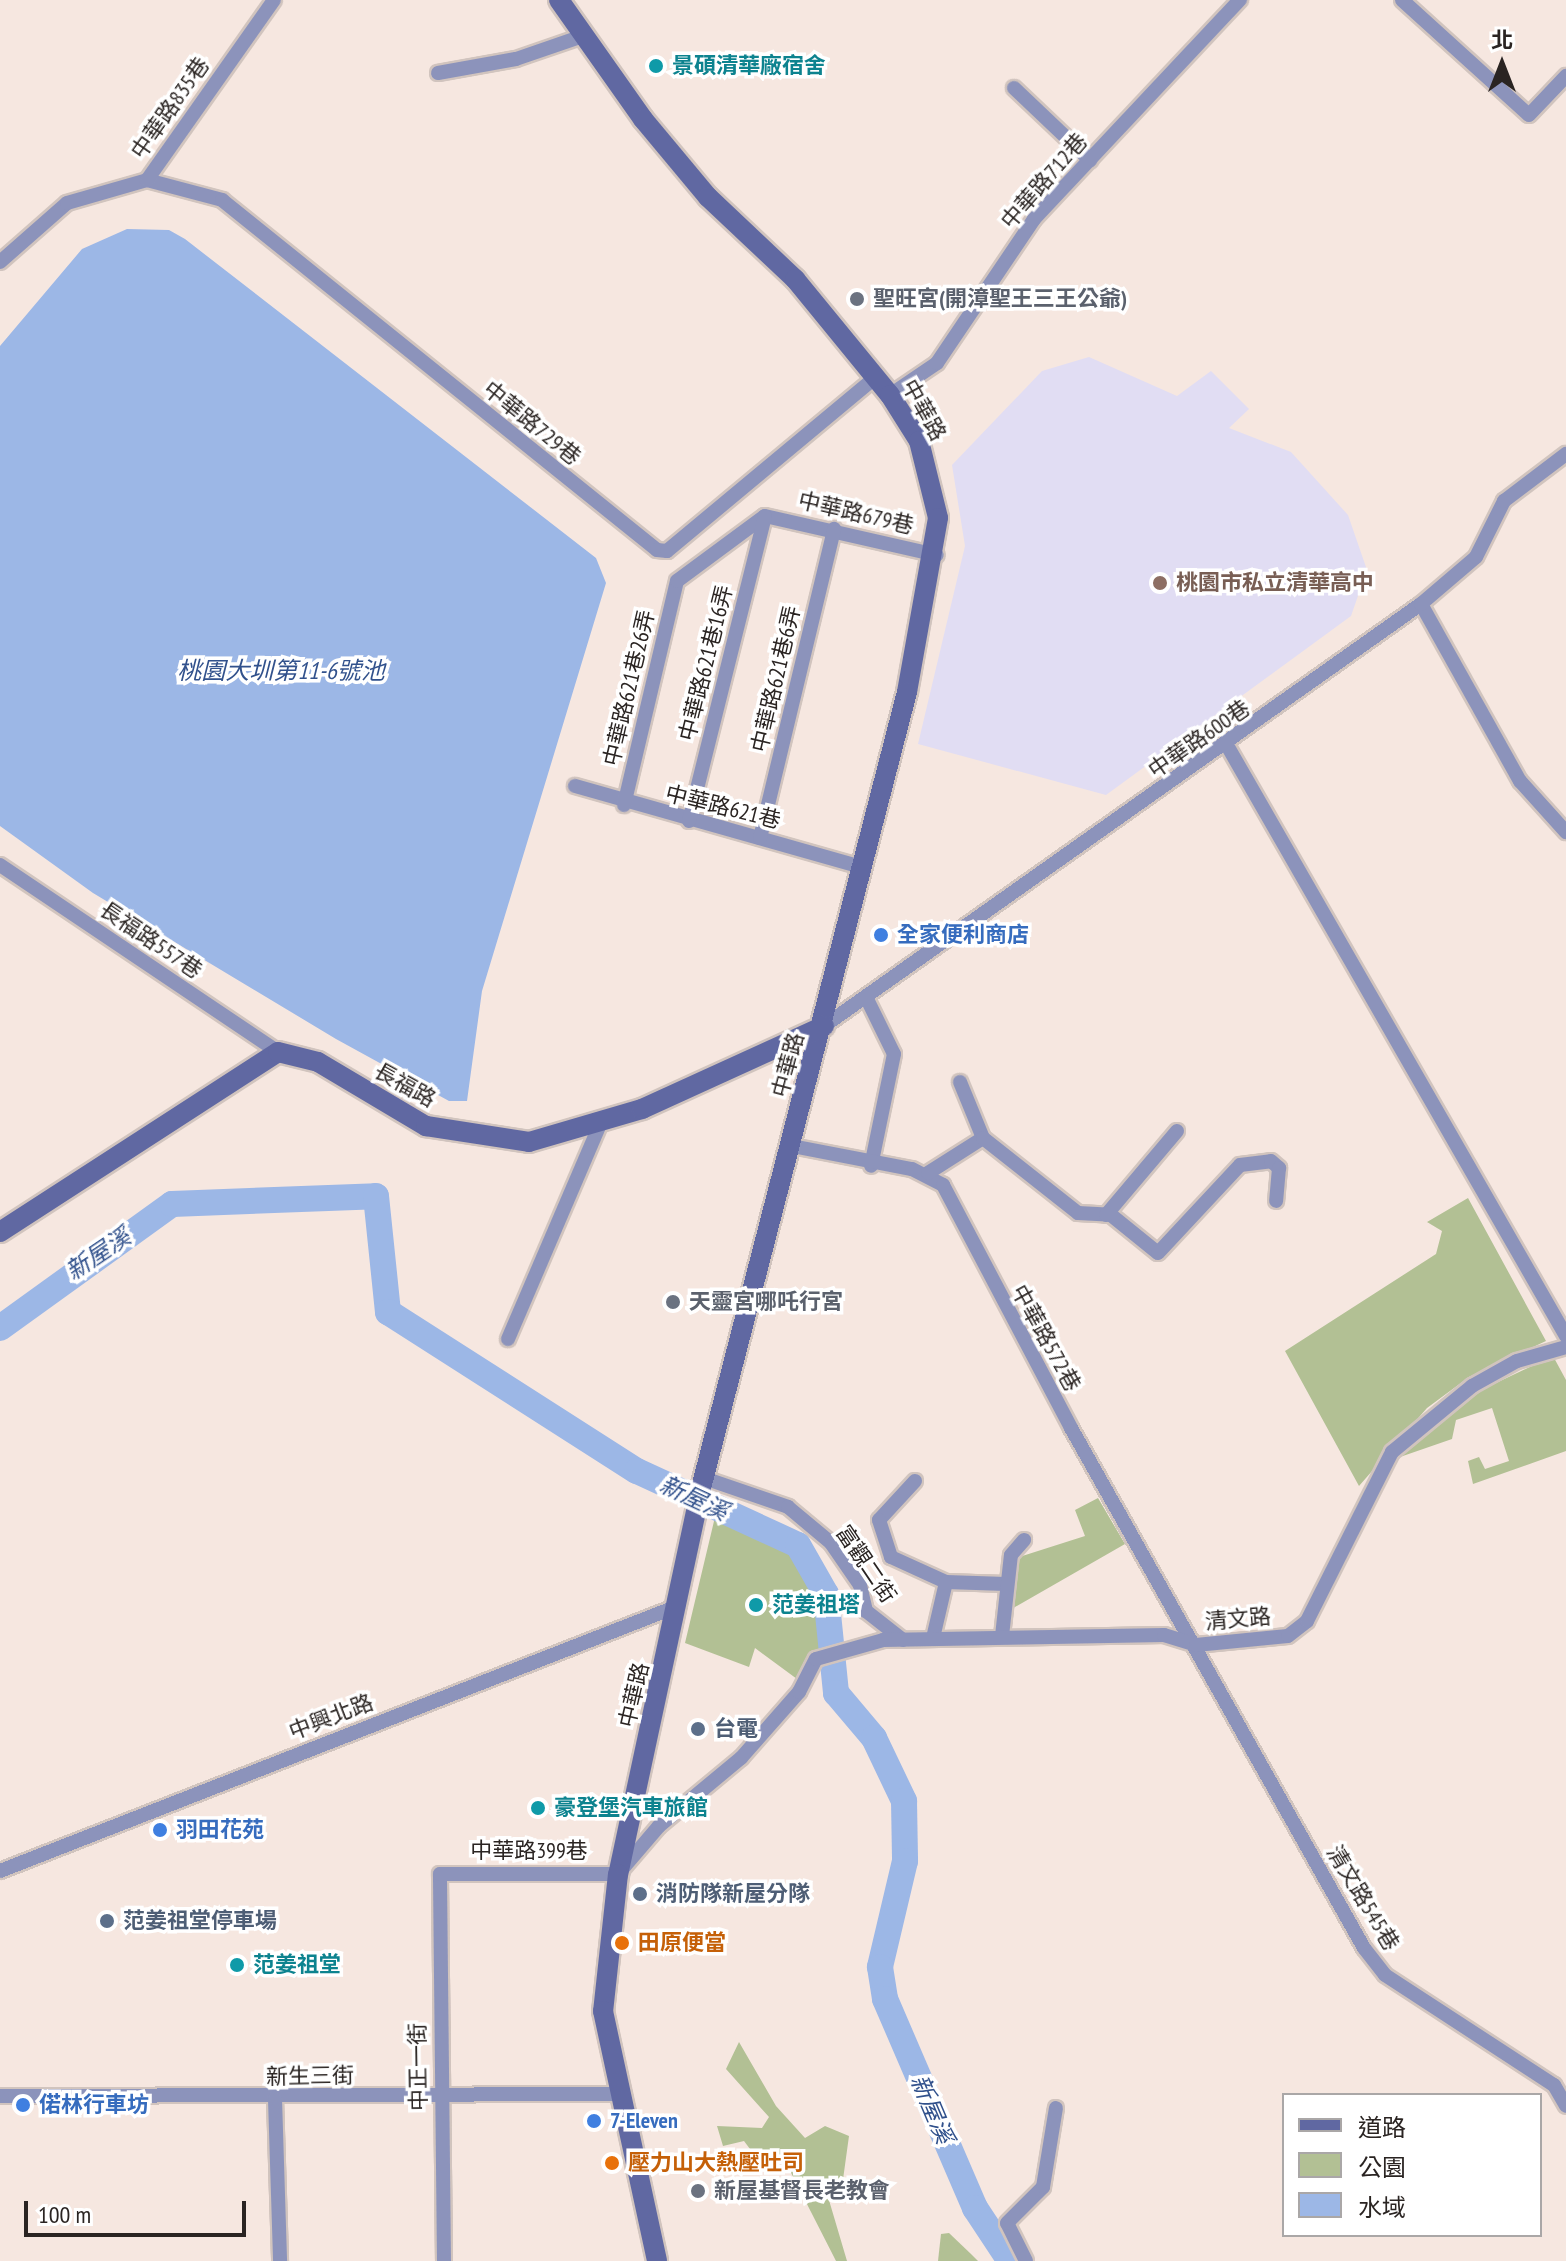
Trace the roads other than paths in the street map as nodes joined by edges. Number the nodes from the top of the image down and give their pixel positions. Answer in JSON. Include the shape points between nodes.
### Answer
{"nodes":[{"id":1,"x":274,"y":0,"type":"edge"},
{"id":2,"x":559,"y":0,"type":"edge"},
{"id":3,"x":1240,"y":0,"type":"edge"},
{"id":4,"x":1402,"y":0,"type":"edge"},
{"id":5,"x":580,"y":37,"type":"junction"},
{"id":6,"x":438,"y":73,"type":"dead end"},
{"id":7,"x":1566,"y":76,"type":"edge"},
{"id":8,"x":1014,"y":88,"type":"dead end"},
{"id":9,"x":1090,"y":160,"type":"junction"},
{"id":10,"x":147,"y":180,"type":"junction"},
{"id":11,"x":0,"y":262,"type":"edge"},
{"id":12,"x":876,"y":377,"type":"junction"},
{"id":13,"x":890,"y":395,"type":"junction"},
{"id":14,"x":1566,"y":454,"type":"edge"},
{"id":15,"x":765,"y":516,"type":"junction"},
{"id":16,"x":834,"y":529,"type":"junction"},
{"id":17,"x":937,"y":555,"type":"junction"},
{"id":18,"x":1421,"y":604,"type":"junction"},
{"id":19,"x":1228,"y":747,"type":"junction"},
{"id":20,"x":575,"y":786,"type":"dead end"},
{"id":21,"x":624,"y":805,"type":"junction"},
{"id":22,"x":689,"y":821,"type":"junction"},
{"id":23,"x":1566,"y":832,"type":"edge"},
{"id":24,"x":760,"y":838,"type":"junction"},
{"id":25,"x":0,"y":865,"type":"edge"},
{"id":26,"x":862,"y":867,"type":"junction"},
{"id":27,"x":867,"y":999,"type":"junction"},
{"id":28,"x":824,"y":1026,"type":"junction"},
{"id":29,"x":278,"y":1052,"type":"junction"},
{"id":30,"x":960,"y":1082,"type":"dead end"},
{"id":31,"x":600,"y":1124,"type":"junction"},
{"id":32,"x":1177,"y":1131,"type":"dead end"},
{"id":33,"x":983,"y":1138,"type":"junction"},
{"id":34,"x":792,"y":1146,"type":"junction"},
{"id":35,"x":871,"y":1166,"type":"junction"},
{"id":36,"x":928,"y":1173,"type":"junction"},
{"id":37,"x":1276,"y":1201,"type":"dead end"},
{"id":38,"x":1106,"y":1215,"type":"junction"},
{"id":39,"x":0,"y":1232,"type":"edge"},
{"id":40,"x":1566,"y":1336,"type":"edge"},
{"id":41,"x":508,"y":1339,"type":"dead end"},
{"id":42,"x":1566,"y":1347,"type":"edge"},
{"id":43,"x":915,"y":1481,"type":"dead end"},
{"id":44,"x":703,"y":1483,"type":"junction"},
{"id":45,"x":1024,"y":1540,"type":"dead end"},
{"id":46,"x":946,"y":1582,"type":"junction"},
{"id":47,"x":1006,"y":1584,"type":"junction"},
{"id":48,"x":678,"y":1606,"type":"junction"},
{"id":49,"x":1002,"y":1636,"type":"junction"},
{"id":50,"x":933,"y":1638,"type":"junction"},
{"id":51,"x":903,"y":1640,"type":"junction"},
{"id":52,"x":1196,"y":1645,"type":"junction"},
{"id":53,"x":0,"y":1871,"type":"edge"},
{"id":54,"x":440,"y":1874,"type":"joint"},
{"id":55,"x":618,"y":1874,"type":"junction"},
{"id":56,"x":621,"y":2094,"type":"junction"},
{"id":57,"x":0,"y":2096,"type":"edge"},
{"id":58,"x":441,"y":2096,"type":"junction"},
{"id":59,"x":275,"y":2099,"type":"junction"},
{"id":60,"x":1566,"y":2106,"type":"edge"},
{"id":61,"x":1056,"y":2108,"type":"dead end"},
{"id":62,"x":280,"y":2261,"type":"edge"},
{"id":63,"x":444,"y":2261,"type":"edge"},
{"id":64,"x":657,"y":2261,"type":"edge"},
{"id":65,"x":1026,"y":2261,"type":"edge"}],
"edges":[{"from":1,"to":10,"type":"street","name":"中華路835巷"},
{"from":2,"to":5,"type":"main road","name":"中華路"},
{"from":3,"to":9,"type":"street","name":"中華路712巷"},
{"from":4,"to":7,"type":"street","via":[[1529,115]]},
{"from":5,"to":6,"type":"street","via":[[516,59]]},
{"from":5,"to":12,"type":"main road","name":"中華路","via":[[708,197],[795,279]]},
{"from":8,"to":9,"type":"street"},
{"from":9,"to":13,"type":"street","name":"中華路712巷","via":[[1034,219],[937,363]]},
{"from":10,"to":11,"type":"street","name":"中華路835巷","via":[[67,203]]},
{"from":10,"to":12,"type":"street","name":"中華路729巷","via":[[222,200],[657,550],[667,551]]},
{"from":12,"to":13,"type":"main road","name":"中華路"},
{"from":13,"to":17,"type":"main road","name":"中華路","via":[[923,454],[938,518]]},
{"from":14,"to":18,"type":"street","name":"中華路600巷","via":[[1504,501],[1476,557]]},
{"from":15,"to":16,"type":"street","name":"中華路679巷"},
{"from":15,"to":21,"type":"street","name":"中華路621巷26弄","via":[[677,581]]},
{"from":15,"to":22,"type":"street","name":"中華路621巷16弄"},
{"from":16,"to":17,"type":"street","name":"中華路679巷"},
{"from":16,"to":24,"type":"street","name":"中華路621巷6弄"},
{"from":17,"to":26,"type":"main road","name":"中華路"},
{"from":18,"to":19,"type":"street","name":"中華路600巷"},
{"from":18,"to":23,"type":"street","via":[[1520,781]]},
{"from":19,"to":27,"type":"street","name":"中華路600巷"},
{"from":19,"to":40,"type":"street"},
{"from":20,"to":21,"type":"street","name":"中華路621巷"},
{"from":21,"to":22,"type":"street","name":"中華路621巷"},
{"from":22,"to":24,"type":"street","name":"中華路621巷"},
{"from":24,"to":26,"type":"street","name":"中華路621巷"},
{"from":25,"to":29,"type":"street","name":"長福路557巷"},
{"from":26,"to":28,"type":"main road","name":"中華路"},
{"from":27,"to":28,"type":"street","name":"中華路600巷"},
{"from":27,"to":35,"type":"street","via":[[894,1054]]},
{"from":28,"to":31,"type":"main road","name":"長福路"},
{"from":28,"to":34,"type":"main road","name":"中華路"},
{"from":29,"to":31,"type":"main road","name":"長福路","via":[[318,1062],[426,1126],[482,1140],[529,1142]]},
{"from":29,"to":39,"type":"main road"},
{"from":30,"to":33,"type":"street"},
{"from":31,"to":41,"type":"street"},
{"from":32,"to":38,"type":"street"},
{"from":33,"to":36,"type":"street"},
{"from":33,"to":38,"type":"street","via":[[1078,1213]]},
{"from":34,"to":35,"type":"street"},
{"from":34,"to":44,"type":"main road","name":"中華路"},
{"from":35,"to":36,"type":"street"},
{"from":36,"to":52,"type":"street","name":"中華路572巷","via":[[943,1185]]},
{"from":37,"to":38,"type":"street","via":[[1279,1168],[1271,1161],[1240,1165],[1158,1253]]},
{"from":42,"to":52,"type":"street","name":"清文路","via":[[1517,1361],[1472,1386],[1392,1452],[1298,1628],[1275,1641]]},
{"from":43,"to":46,"type":"street","via":[[888,1503],[879,1533],[891,1557]]},
{"from":44,"to":48,"type":"main road","name":"中華路"},
{"from":44,"to":51,"type":"street","name":"富觀二街","via":[[788,1507],[831,1543],[860,1585],[866,1611]]},
{"from":45,"to":47,"type":"street","via":[[1011,1555]]},
{"from":46,"to":47,"type":"street"},
{"from":46,"to":50,"type":"street"},
{"from":47,"to":49,"type":"street"},
{"from":48,"to":53,"type":"street","name":"中興北路"},
{"from":48,"to":55,"type":"main road","name":"中華路"},
{"from":49,"to":50,"type":"street","name":"清文路"},
{"from":49,"to":52,"type":"street","name":"清文路","via":[[1164,1635]]},
{"from":50,"to":51,"type":"street","name":"清文路"},
{"from":51,"to":55,"type":"street","name":"清文路","via":[[822,1658],[741,1758],[659,1826]]},
{"from":52,"to":60,"type":"street","name":"清文路545巷","via":[[1385,1975],[1554,2085]]},
{"from":54,"to":55,"type":"street","name":"中華路399巷"},
{"from":54,"to":58,"type":"street","name":"中正一街"},
{"from":55,"to":56,"type":"main road","name":"中華路","via":[[603,2011]]},
{"from":56,"to":58,"type":"street","name":"新生三街"},
{"from":56,"to":64,"type":"main road","name":"中華路"},
{"from":57,"to":59,"type":"street","name":"新生三街"},
{"from":58,"to":59,"type":"street","name":"新生三街"},
{"from":58,"to":63,"type":"street","name":"中正一街"},
{"from":59,"to":62,"type":"street"},
{"from":61,"to":65,"type":"street","via":[[1043,2187],[1007,2223]]}]}
